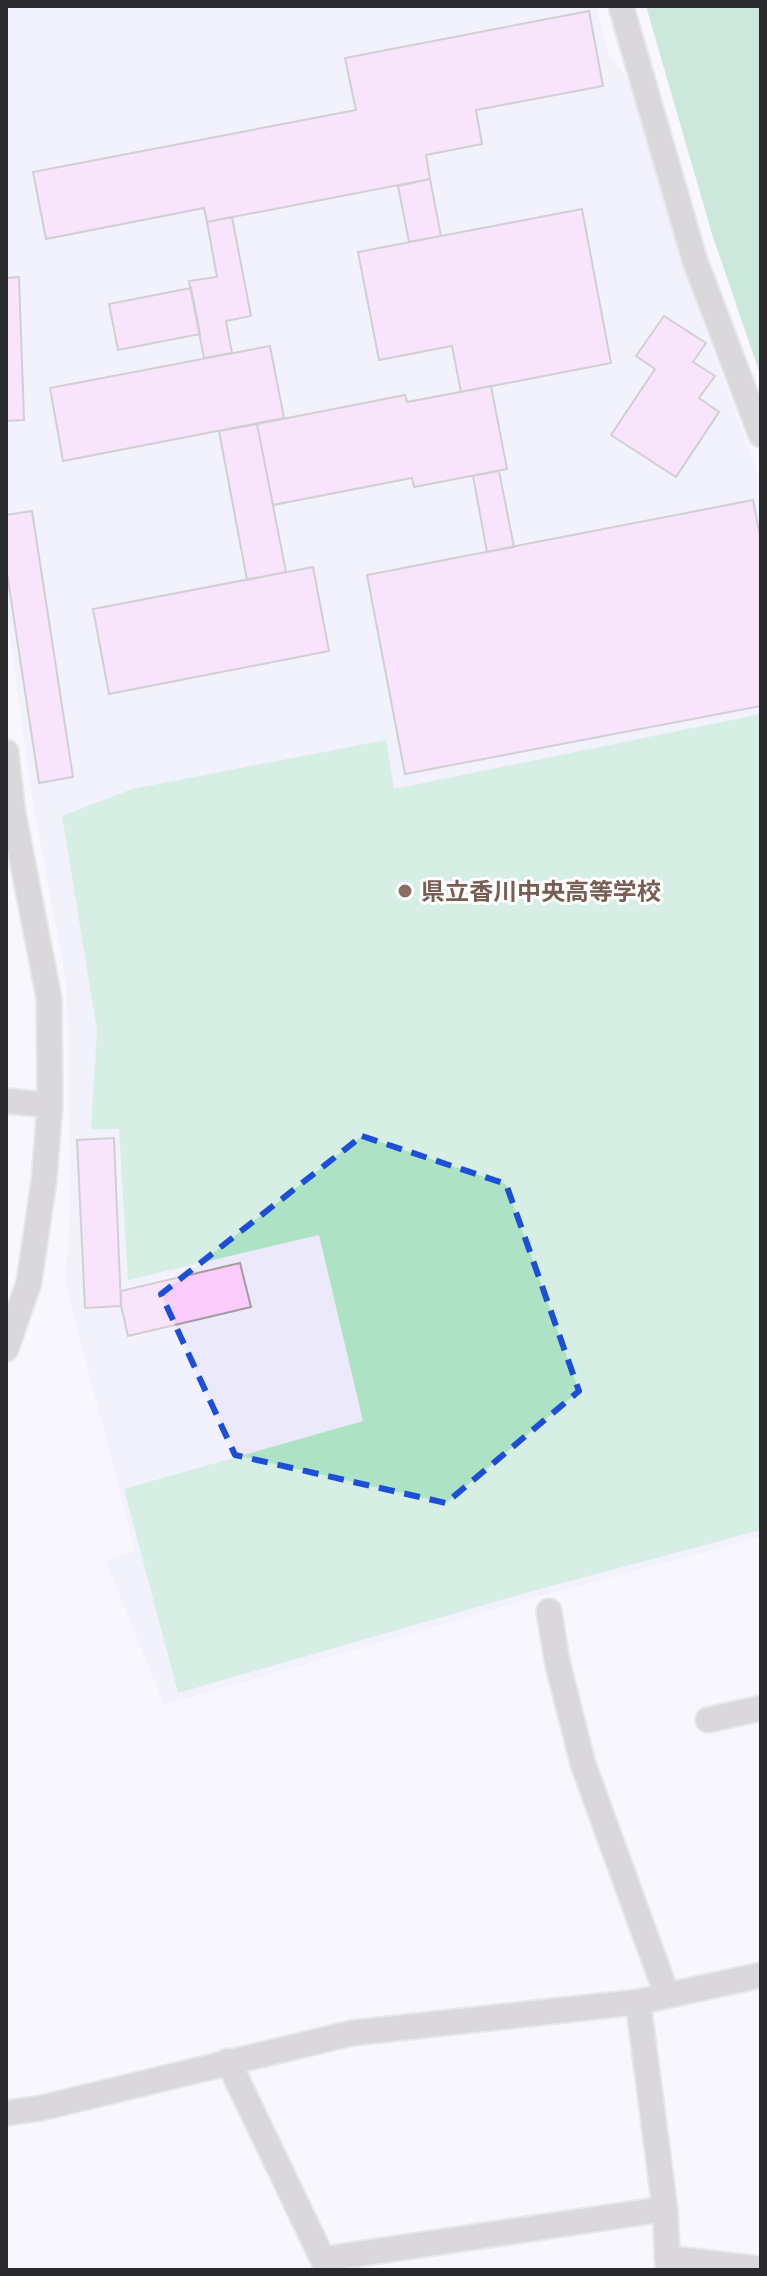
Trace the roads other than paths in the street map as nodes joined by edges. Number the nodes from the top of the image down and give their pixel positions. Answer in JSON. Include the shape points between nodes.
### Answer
{"nodes":[{"id":1,"x":621,"y":6,"type":"edge"},
{"id":2,"x":761,"y":435,"type":"edge"},
{"id":3,"x":6,"y":752,"type":"edge"},
{"id":4,"x":6,"y":1101,"type":"edge"},
{"id":5,"x":50,"y":1105,"type":"junction"},
{"id":6,"x":6,"y":1349,"type":"edge"},
{"id":7,"x":549,"y":1611,"type":"dead end"},
{"id":8,"x":761,"y":1708,"type":"edge"},
{"id":9,"x":708,"y":1720,"type":"dead end"},
{"id":10,"x":761,"y":1975,"type":"edge"},
{"id":11,"x":667,"y":1995,"type":"junction"},
{"id":12,"x":638,"y":2002,"type":"junction"},
{"id":13,"x":228,"y":2061,"type":"junction"},
{"id":14,"x":6,"y":2113,"type":"edge"},
{"id":15,"x":665,"y":2209,"type":"junction"},
{"id":16,"x":667,"y":2264,"type":"edge"},
{"id":17,"x":326,"y":2265,"type":"edge"},
{"id":18,"x":761,"y":2269,"type":"edge"}],
"edges":[{"from":1,"to":2,"type":"street","via":[[695,261]]},
{"from":3,"to":5,"type":"street","via":[[49,998]]},
{"from":4,"to":5,"type":"street"},
{"from":5,"to":6,"type":"street","via":[[29,1282]]},
{"from":7,"to":11,"type":"street","via":[[583,1764]]},
{"from":8,"to":9,"type":"street"},
{"from":10,"to":11,"type":"street"},
{"from":11,"to":12,"type":"street"},
{"from":12,"to":13,"type":"street","via":[[352,2033]]},
{"from":12,"to":15,"type":"street"},
{"from":13,"to":14,"type":"street"},
{"from":13,"to":17,"type":"street"},
{"from":15,"to":16,"type":"street"},
{"from":15,"to":17,"type":"street"},
{"from":16,"to":18,"type":"street"}]}
